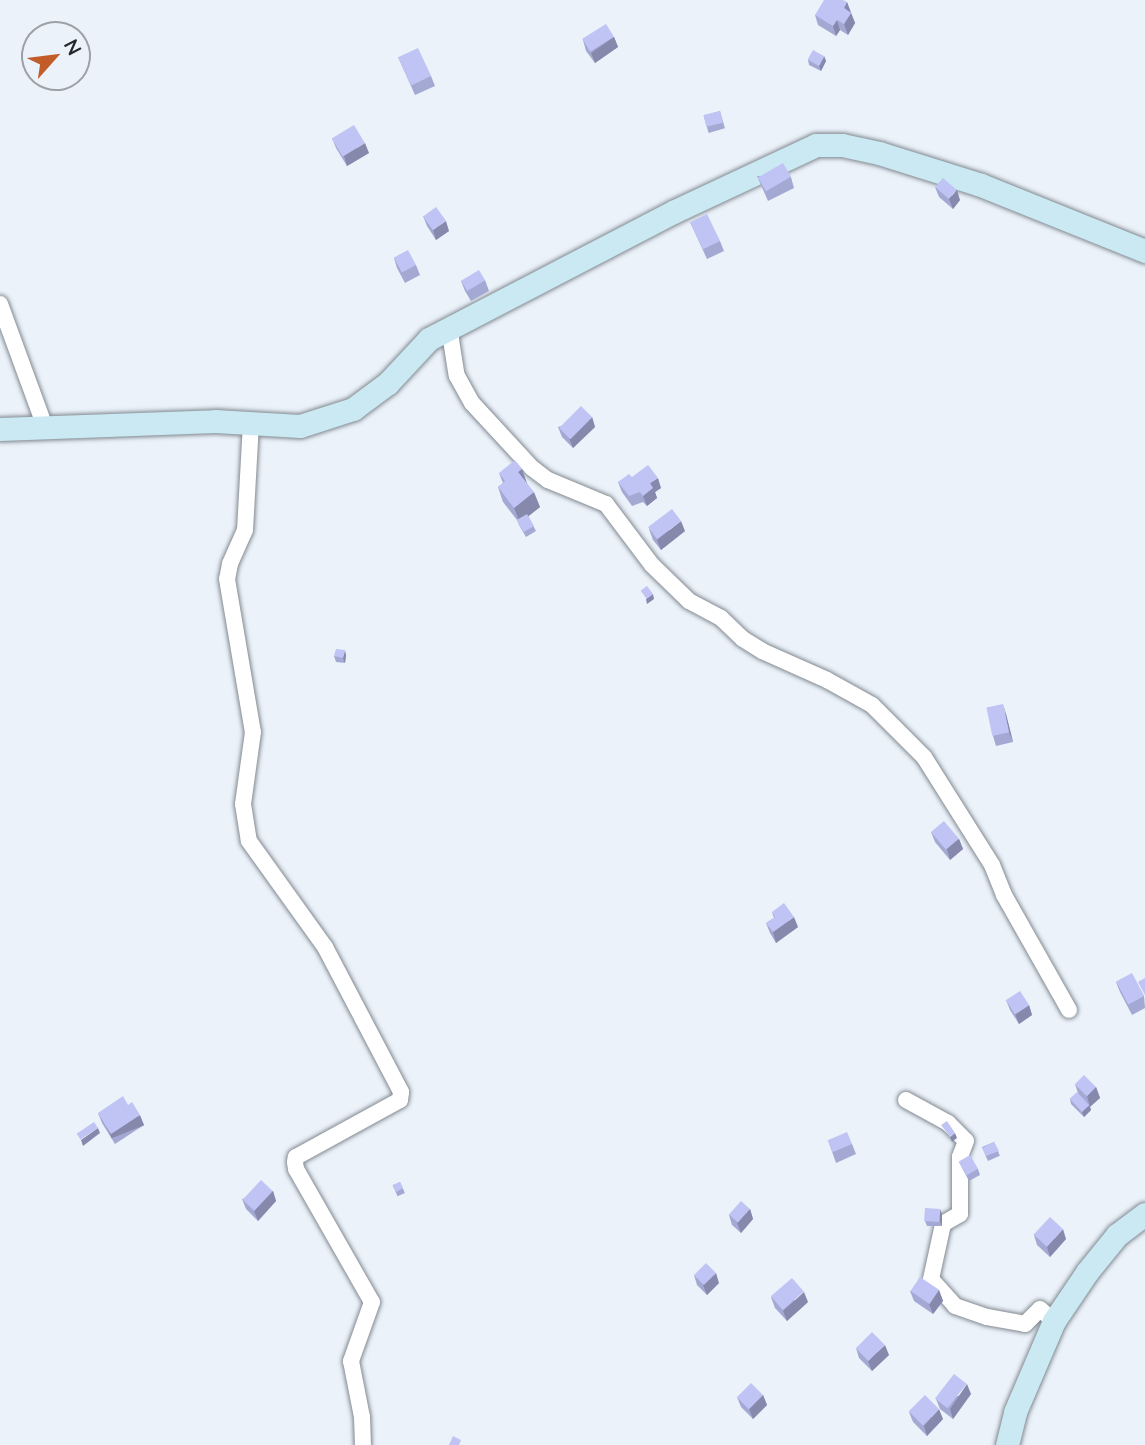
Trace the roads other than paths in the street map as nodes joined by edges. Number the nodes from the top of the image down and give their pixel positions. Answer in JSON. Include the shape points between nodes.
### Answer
{"nodes":[{"id":1,"x":1145,"y":251,"type":"edge"},
{"id":2,"x":0,"y":304,"type":"edge"},
{"id":3,"x":444,"y":332,"type":"junction"},
{"id":4,"x":251,"y":423,"type":"junction"},
{"id":5,"x":45,"y":427,"type":"junction"},
{"id":6,"x":0,"y":429,"type":"edge"},
{"id":7,"x":1069,"y":1010,"type":"dead end"},
{"id":8,"x":906,"y":1100,"type":"dead end"},
{"id":9,"x":1145,"y":1214,"type":"edge"},
{"id":10,"x":1054,"y":1321,"type":"junction"},
{"id":11,"x":363,"y":1445,"type":"edge"},
{"id":12,"x":1007,"y":1445,"type":"edge"}],
"edges":[{"from":1,"to":3,"type":"main road","via":[[981,185],[879,153],[816,145],[673,212]]},
{"from":2,"to":5,"type":"street"},
{"from":3,"to":4,"type":"main road","via":[[429,339],[388,383],[353,409],[300,426]]},
{"from":3,"to":7,"type":"street","via":[[453,345],[457,376],[471,403],[532,468],[548,480],[606,504],[652,565],[689,601],[721,618],[762,651],[872,705],[924,757],[992,864],[1004,895]]},
{"from":4,"to":5,"type":"main road"},
{"from":4,"to":11,"type":"street","via":[[245,530],[228,579],[253,732],[243,804],[249,841],[325,947],[401,1092],[400,1100],[296,1157],[295,1162],[372,1302],[351,1361]]},
{"from":5,"to":6,"type":"main road"},
{"from":8,"to":10,"type":"street","via":[[948,1123],[966,1141],[960,1157],[960,1214],[943,1224],[931,1279],[954,1306],[1025,1324],[1040,1310]]},
{"from":9,"to":10,"type":"main road","via":[[1117,1236]]},
{"from":10,"to":12,"type":"main road","via":[[1015,1412]]}]}
